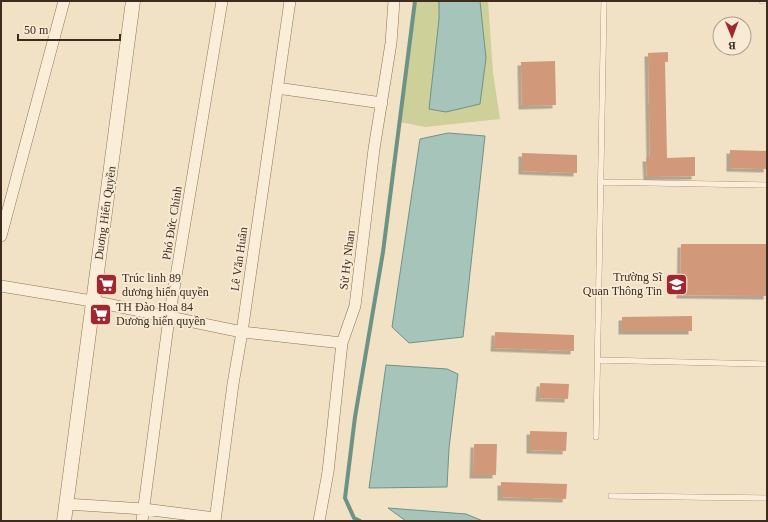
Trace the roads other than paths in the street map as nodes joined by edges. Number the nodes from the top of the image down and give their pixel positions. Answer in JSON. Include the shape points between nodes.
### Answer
{"nodes":[{"id":1,"x":64,"y":1,"type":"edge"},
{"id":2,"x":133,"y":1,"type":"edge"},
{"id":3,"x":222,"y":1,"type":"edge"},
{"id":4,"x":290,"y":1,"type":"edge"},
{"id":5,"x":394,"y":1,"type":"edge"},
{"id":6,"x":604,"y":1,"type":"edge"},
{"id":7,"x":762,"y":1,"type":"edge"},
{"id":8,"x":767,"y":1,"type":"edge"},
{"id":9,"x":277,"y":88,"type":"junction"},
{"id":10,"x":382,"y":103,"type":"junction"},
{"id":11,"x":600,"y":182,"type":"junction"},
{"id":12,"x":767,"y":185,"type":"edge"},
{"id":13,"x":1,"y":236,"type":"edge"},
{"id":14,"x":1,"y":286,"type":"edge"},
{"id":15,"x":92,"y":301,"type":"junction"},
{"id":16,"x":169,"y":318,"type":"junction"},
{"id":17,"x":242,"y":332,"type":"junction"},
{"id":18,"x":342,"y":342,"type":"junction"},
{"id":19,"x":597,"y":360,"type":"junction"},
{"id":20,"x":767,"y":364,"type":"edge"},
{"id":21,"x":596,"y":437,"type":"dead end"},
{"id":22,"x":611,"y":496,"type":"dead end"},
{"id":23,"x":767,"y":498,"type":"edge"},
{"id":24,"x":66,"y":504,"type":"junction"},
{"id":25,"x":144,"y":509,"type":"junction"},
{"id":26,"x":215,"y":519,"type":"edge"},
{"id":27,"x":64,"y":521,"type":"edge"},
{"id":28,"x":142,"y":521,"type":"edge"},
{"id":29,"x":320,"y":521,"type":"edge"}],
"edges":[{"from":1,"to":13,"type":"street"},
{"from":2,"to":15,"type":"street","name":"Duơng Hiến Quyền"},
{"from":3,"to":16,"type":"street","name":"Phó Đức Chính"},
{"from":4,"to":9,"type":"street","name":"Lê Văn Huân"},
{"from":5,"to":10,"type":"street","name":"Sử Hy Nhan"},
{"from":6,"to":11,"type":"lane"},
{"from":7,"to":8,"type":"lane"},
{"from":9,"to":10,"type":"street"},
{"from":9,"to":17,"type":"street","name":"Lê Văn Huân"},
{"from":10,"to":18,"type":"street","name":"Sử Hy Nhan","via":[[354,306]]},
{"from":11,"to":12,"type":"lane"},
{"from":11,"to":19,"type":"lane"},
{"from":14,"to":15,"type":"street"},
{"from":15,"to":16,"type":"street"},
{"from":15,"to":24,"type":"street","name":"Duơng Hiến Quyền"},
{"from":16,"to":17,"type":"street"},
{"from":16,"to":25,"type":"street","name":"Phó Đức Chính"},
{"from":17,"to":18,"type":"street"},
{"from":17,"to":26,"type":"street","name":"Lê Văn Huân"},
{"from":18,"to":29,"type":"street","name":"Sử Hy Nhan"},
{"from":19,"to":20,"type":"lane"},
{"from":19,"to":21,"type":"lane"},
{"from":22,"to":23,"type":"lane"},
{"from":24,"to":25,"type":"street"},
{"from":24,"to":27,"type":"street","name":"Duơng Hiến Quyền"},
{"from":25,"to":26,"type":"street"},
{"from":25,"to":28,"type":"street","name":"Phó Đức Chính"}]}
